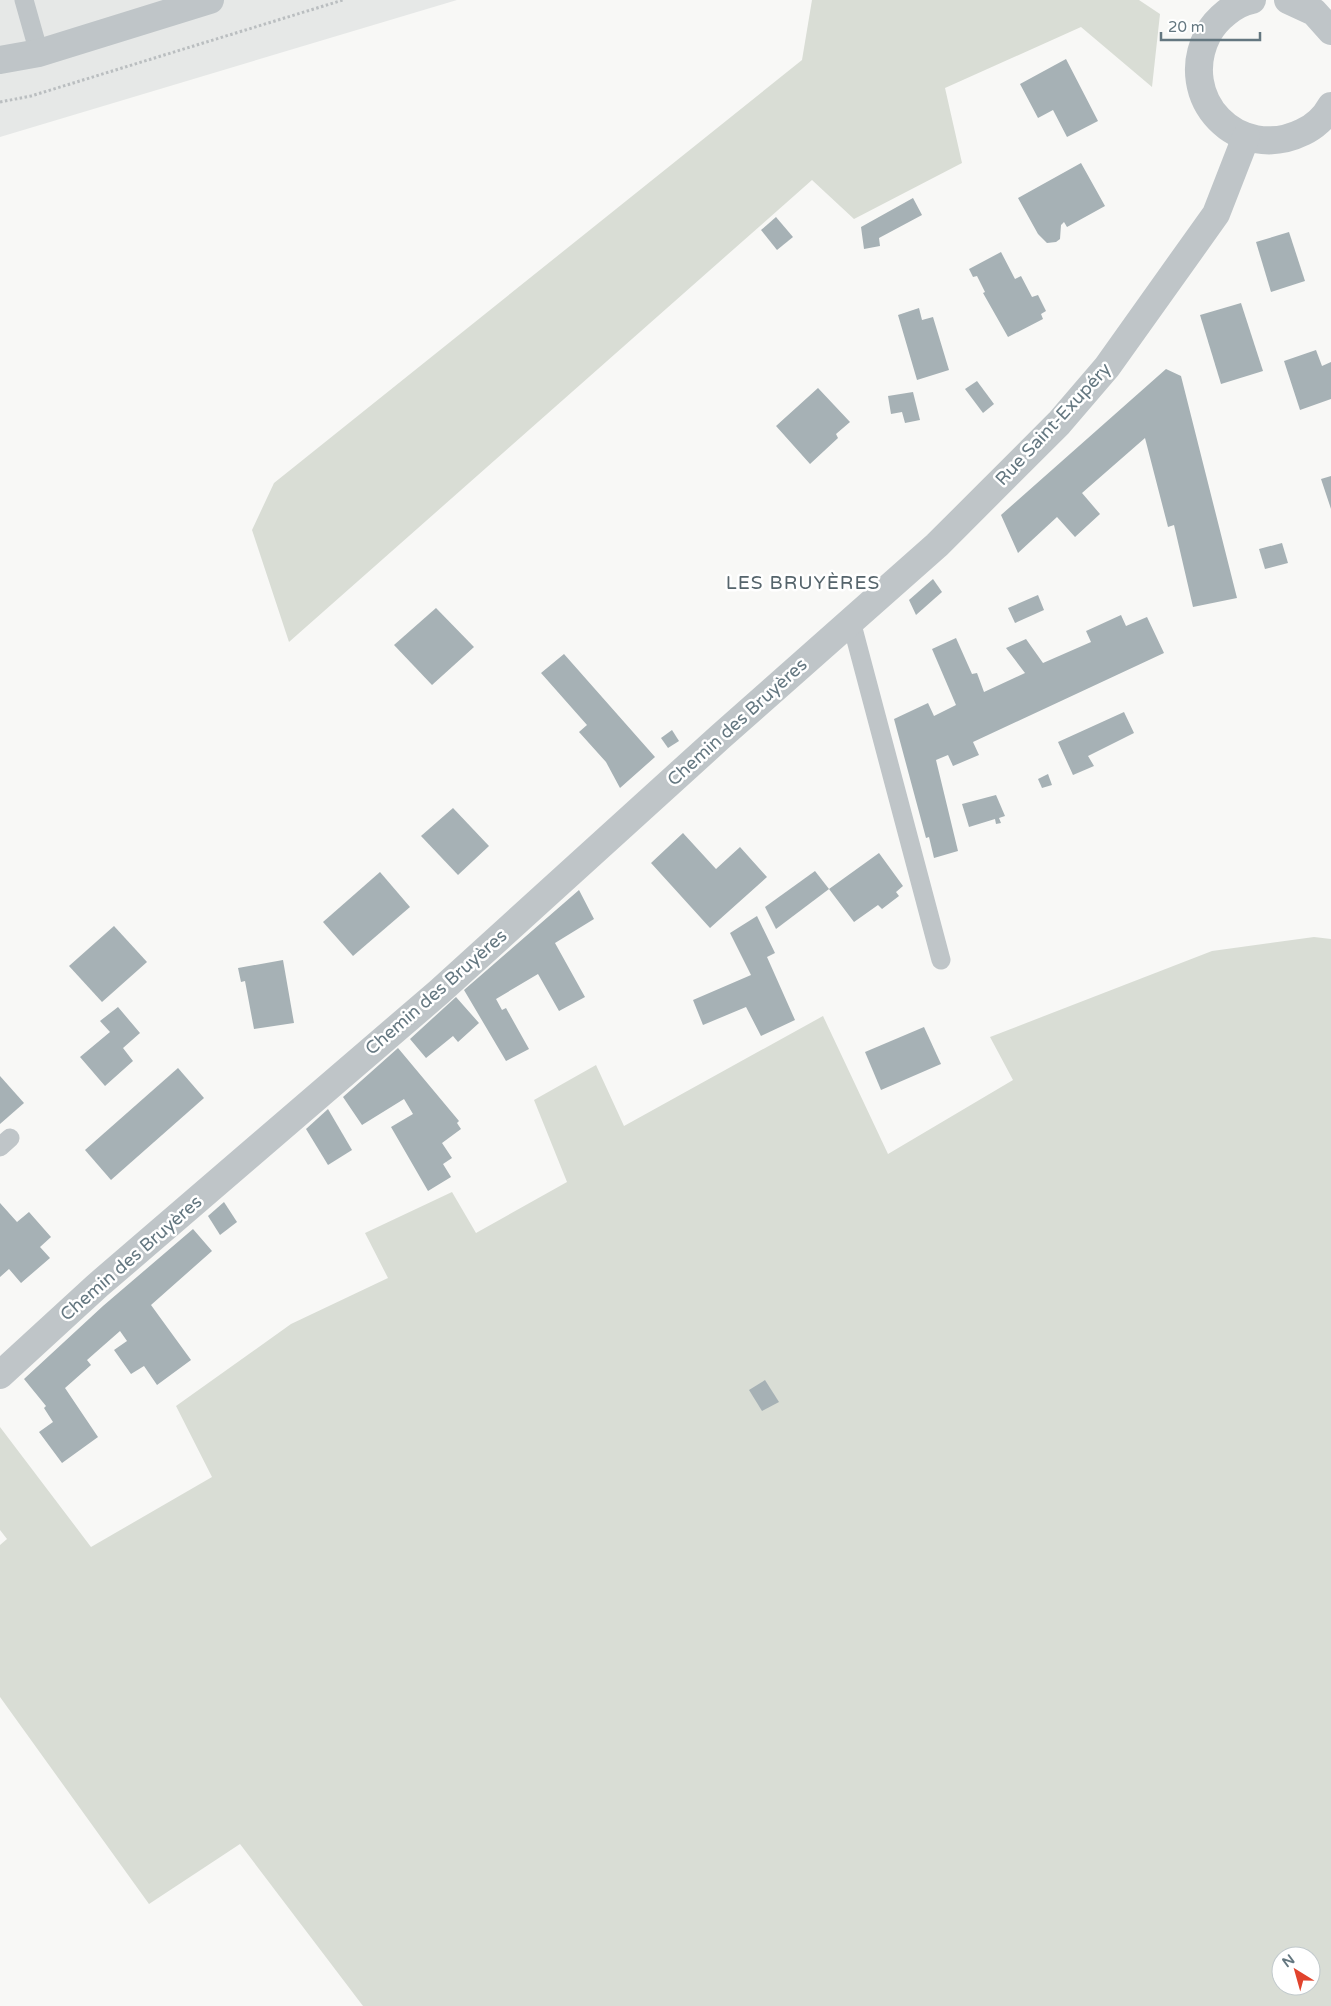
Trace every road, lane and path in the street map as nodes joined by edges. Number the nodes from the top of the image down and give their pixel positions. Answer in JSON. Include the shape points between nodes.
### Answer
{"nodes":[{"id":1,"x":24,"y":0,"type":"edge"},
{"id":2,"x":210,"y":0,"type":"edge"},
{"id":3,"x":343,"y":0,"type":"edge"},
{"id":4,"x":1252,"y":0,"type":"edge"},
{"id":5,"x":1288,"y":0,"type":"edge"},
{"id":6,"x":1222,"y":6,"type":"edge"},
{"id":7,"x":1331,"y":29,"type":"edge"},
{"id":8,"x":39,"y":53,"type":"junction"},
{"id":9,"x":0,"y":60,"type":"edge"},
{"id":10,"x":0,"y":102,"type":"edge"},
{"id":11,"x":1330,"y":112,"type":"edge"},
{"id":12,"x":1246,"y":137,"type":"junction"},
{"id":13,"x":860,"y":613,"type":"junction"},
{"id":14,"x":941,"y":960,"type":"dead end"},
{"id":15,"x":0,"y":1375,"type":"edge"}],
"edges":[{"from":1,"to":8,"type":"lane"},
{"from":2,"to":8,"type":"street"},
{"from":3,"to":10,"type":"path","via":[[31,96]]},
{"from":4,"to":6,"type":"street"},
{"from":5,"to":7,"type":"street","via":[[1314,12]]},
{"from":6,"to":12,"type":"street","via":[[1201,47],[1198,69],[1201,91],[1221,122]]},
{"from":8,"to":9,"type":"street"},
{"from":11,"to":12,"type":"street","via":[[1311,128],[1291,138],[1269,141]]},
{"from":12,"to":13,"type":"street","name":"Rue Saint-Exupéry","via":[[1216,214],[1107,367],[1059,423],[993,490]]},
{"from":13,"to":14,"type":"lane"},
{"from":13,"to":15,"type":"street","name":"Chemin des Bruyères","via":[[439,992],[97,1286]]}]}
